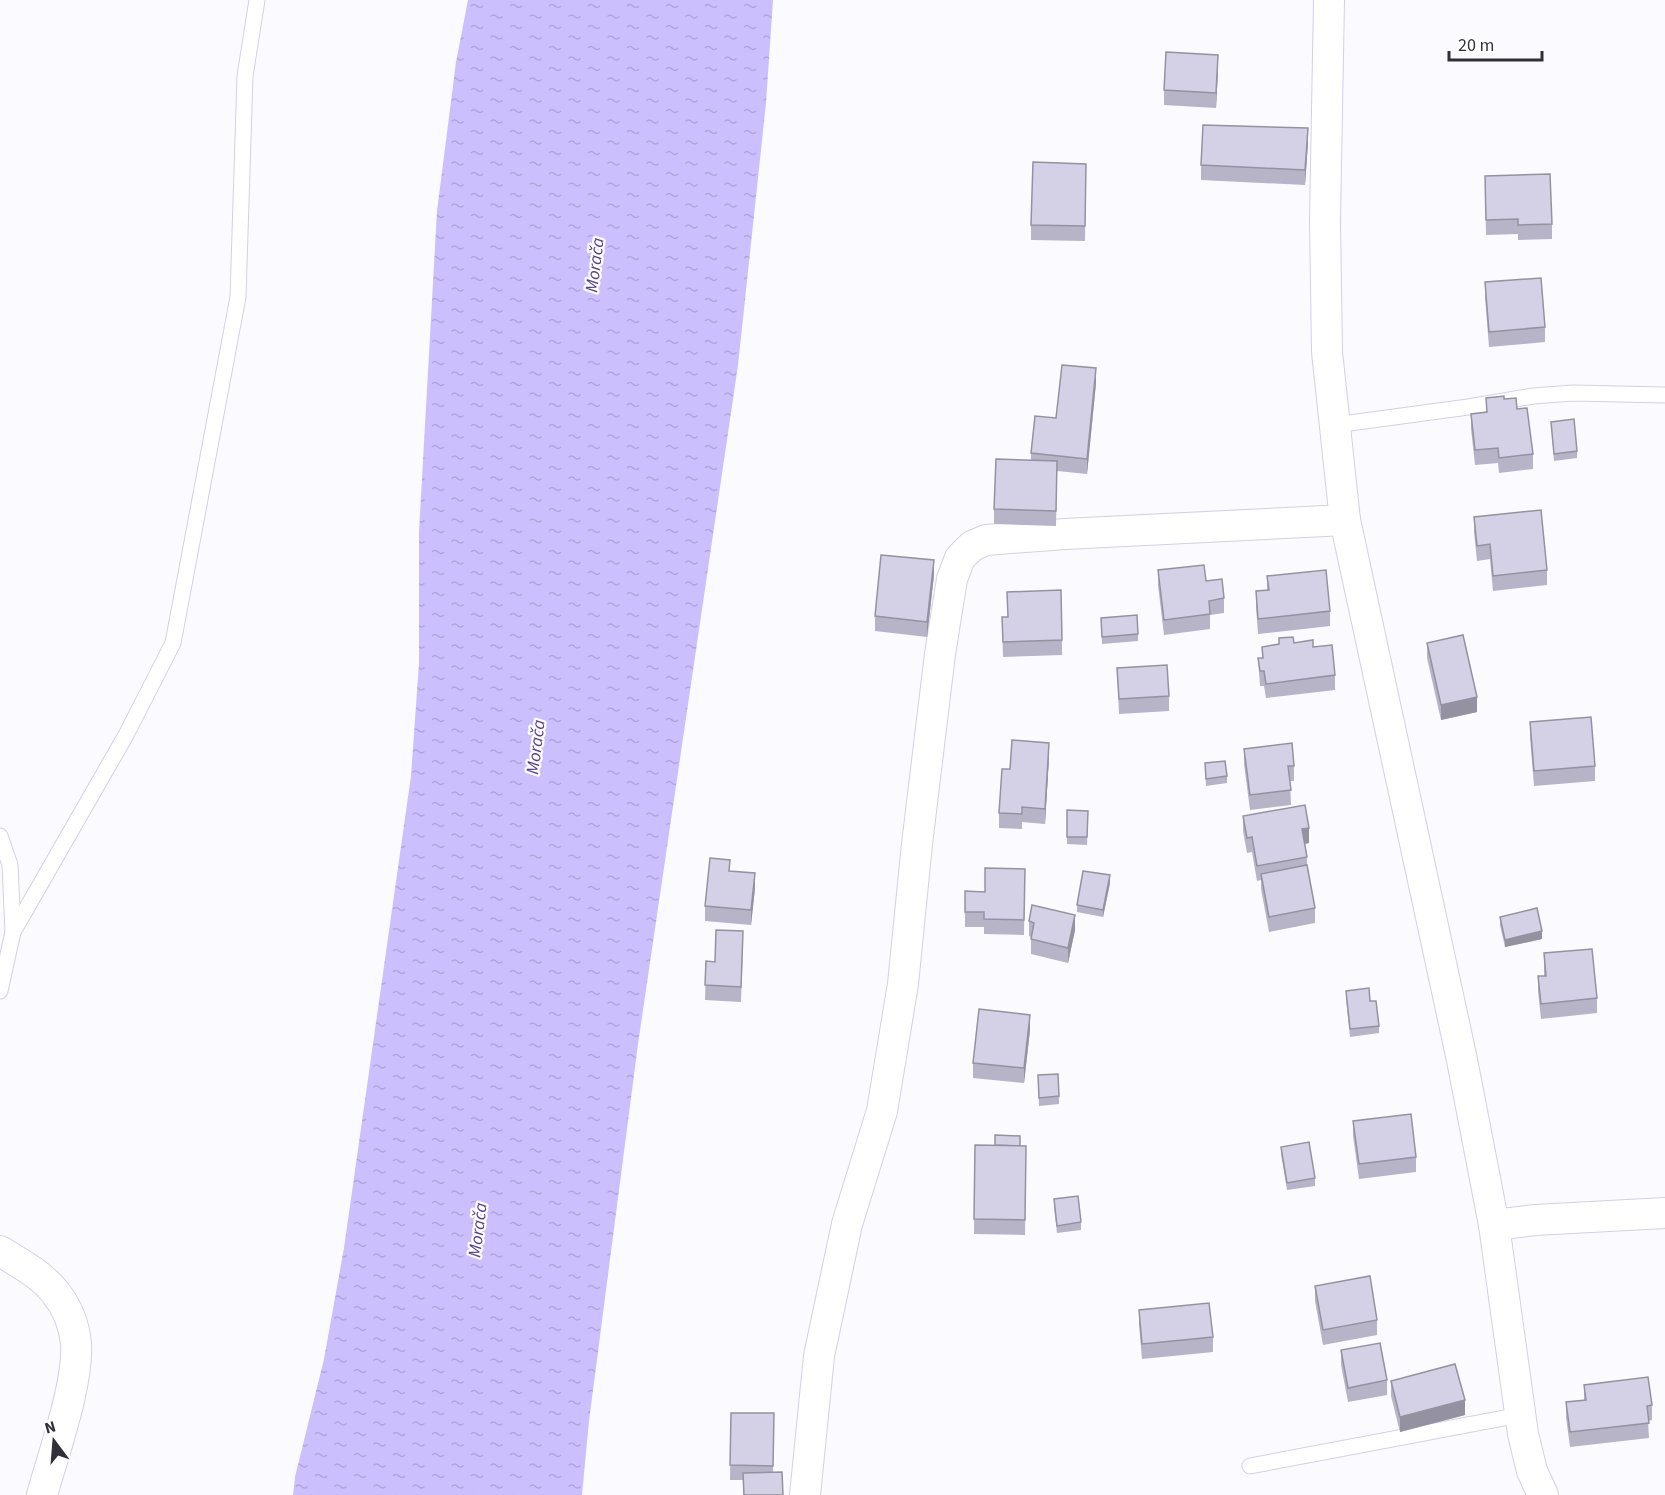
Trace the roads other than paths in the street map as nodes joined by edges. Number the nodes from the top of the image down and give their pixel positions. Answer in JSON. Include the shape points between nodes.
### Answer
{"nodes":[{"id":1,"x":257,"y":0,"type":"edge"},
{"id":2,"x":1329,"y":0,"type":"edge"},
{"id":3,"x":1665,"y":395,"type":"edge"},
{"id":4,"x":1335,"y":425,"type":"junction"},
{"id":5,"x":1345,"y":520,"type":"junction"},
{"id":6,"x":0,"y":836,"type":"edge"},
{"id":7,"x":13,"y":932,"type":"junction"},
{"id":8,"x":0,"y":991,"type":"edge"},
{"id":9,"x":1665,"y":1214,"type":"edge"},
{"id":10,"x":1494,"y":1225,"type":"junction"},
{"id":11,"x":0,"y":1251,"type":"edge"},
{"id":12,"x":1520,"y":1415,"type":"junction"},
{"id":13,"x":1250,"y":1466,"type":"dead end"},
{"id":14,"x":42,"y":1495,"type":"edge"},
{"id":15,"x":805,"y":1495,"type":"edge"},
{"id":16,"x":1544,"y":1495,"type":"edge"}],
"edges":[{"from":1,"to":7,"type":"lane","via":[[245,76],[238,297],[173,643],[126,735]]},
{"from":2,"to":4,"type":"street","via":[[1325,233],[1327,352]]},
{"from":3,"to":4,"type":"lane","via":[[1533,396]]},
{"from":4,"to":5,"type":"street"},
{"from":5,"to":10,"type":"street"},
{"from":5,"to":15,"type":"street","via":[[986,540],[972,546],[960,558],[952,579],[940,654],[903,984],[882,1111],[847,1224],[819,1356]]},
{"from":6,"to":7,"type":"lane","via":[[10,865]]},
{"from":7,"to":8,"type":"lane"},
{"from":9,"to":10,"type":"street"},
{"from":10,"to":12,"type":"street"},
{"from":11,"to":14,"type":"street","via":[[54,1291],[65,1306],[76,1344],[74,1372]]},
{"from":12,"to":13,"type":"lane"},
{"from":12,"to":16,"type":"street","via":[[1532,1471]]}]}
